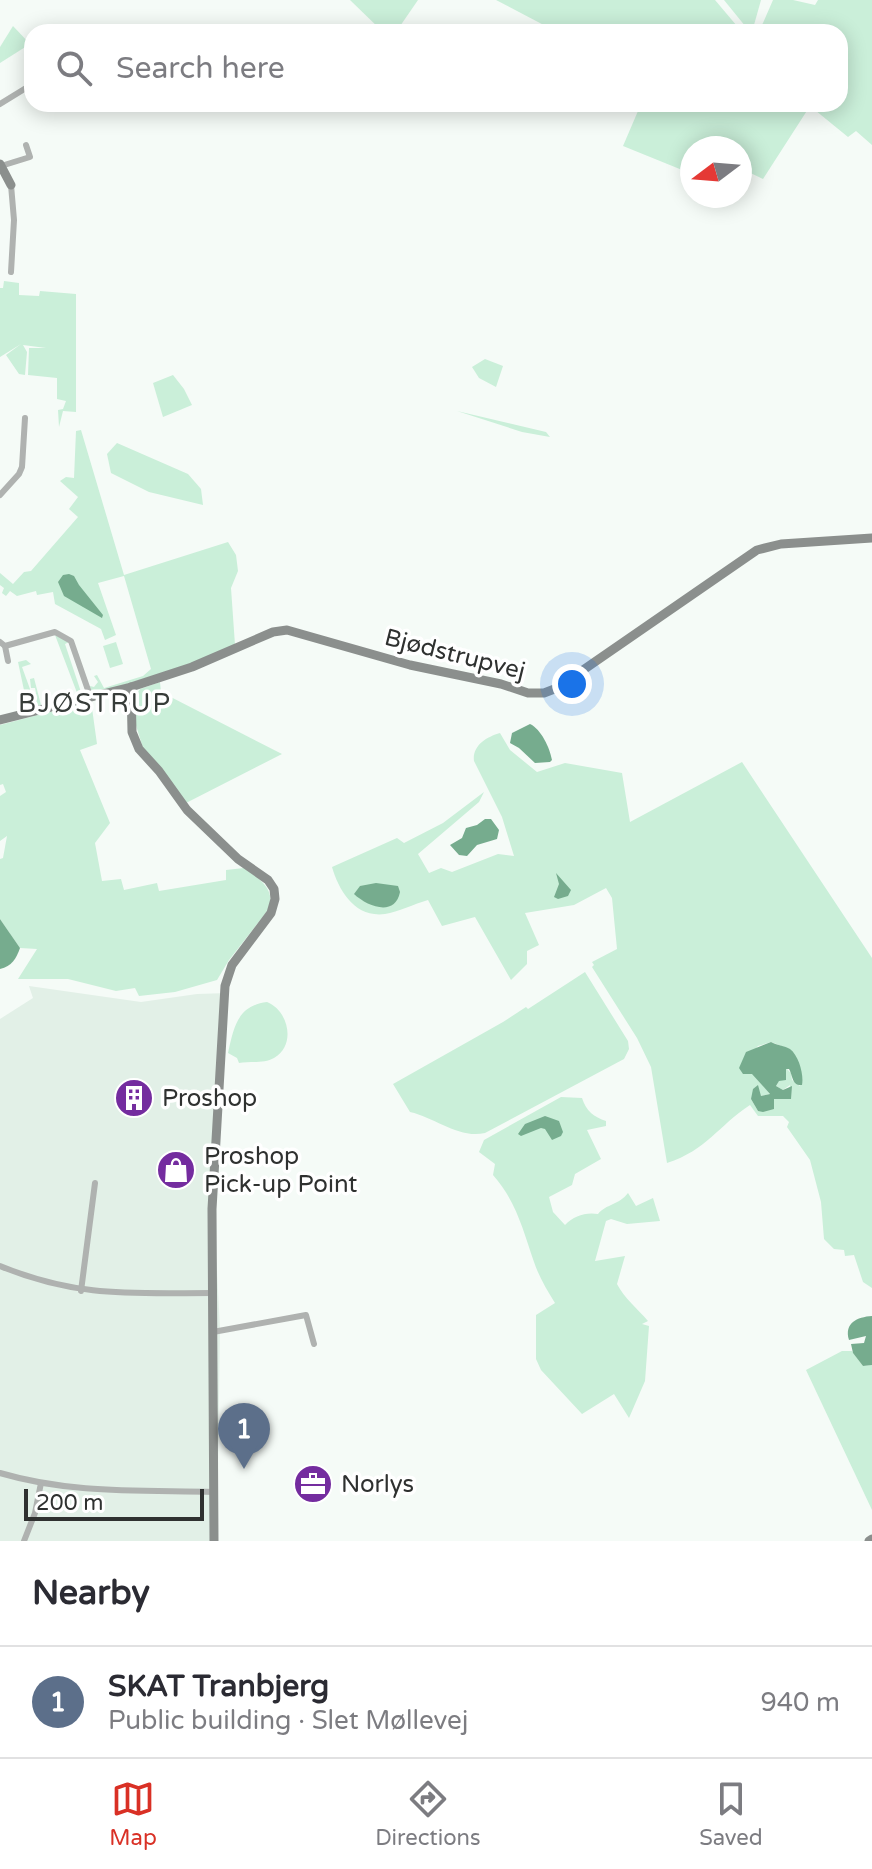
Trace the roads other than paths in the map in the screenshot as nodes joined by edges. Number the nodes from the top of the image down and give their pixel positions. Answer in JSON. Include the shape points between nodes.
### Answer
{"nodes":[{"id":1,"x":24,"y":89,"type":"edge"},
{"id":2,"x":0,"y":104,"type":"edge"},
{"id":3,"x":26,"y":145,"type":"dead end"},
{"id":4,"x":1,"y":165,"type":"edge"},
{"id":5,"x":11,"y":185,"type":"joint"},
{"id":6,"x":11,"y":272,"type":"dead end"},
{"id":7,"x":25,"y":418,"type":"dead end"},
{"id":8,"x":0,"y":495,"type":"edge"},
{"id":9,"x":872,"y":538,"type":"edge"},
{"id":10,"x":2,"y":644,"type":"edge"},
{"id":11,"x":8,"y":661,"type":"dead end"},
{"id":12,"x":131,"y":687,"type":"junction"},
{"id":13,"x":88,"y":690,"type":"dead end"},
{"id":14,"x":0,"y":720,"type":"edge"},
{"id":15,"x":95,"y":1183,"type":"dead end"},
{"id":16,"x":0,"y":1266,"type":"edge"},
{"id":17,"x":81,"y":1291,"type":"junction"},
{"id":18,"x":213,"y":1293,"type":"junction"},
{"id":19,"x":213,"y":1332,"type":"junction"},
{"id":20,"x":314,"y":1344,"type":"dead end"},
{"id":21,"x":0,"y":1473,"type":"edge"},
{"id":22,"x":41,"y":1483,"type":"junction"},
{"id":23,"x":214,"y":1492,"type":"junction"},
{"id":24,"x":24,"y":1541,"type":"edge"},
{"id":25,"x":214,"y":1541,"type":"edge"}],
"edges":[{"from":1,"to":2,"type":"street"},
{"from":3,"to":4,"type":"street","via":[[30,157]]},
{"from":4,"to":5,"type":"street"},
{"from":5,"to":6,"type":"street"},
{"from":7,"to":8,"type":"street","via":[[22,467]]},
{"from":9,"to":12,"type":"street","name":"Bjødstrupvej","via":[[757,550],[544,693],[410,665],[287,630]]},
{"from":10,"to":11,"type":"street"},
{"from":10,"to":13,"type":"street","via":[[55,632],[71,641]]},
{"from":12,"to":14,"type":"street","name":"Bjødstrupvej"},
{"from":12,"to":18,"type":"street","via":[[132,732],[139,749],[181,804],[268,880],[275,894],[271,913],[232,965],[225,986],[212,1209]]},
{"from":15,"to":17,"type":"street"},
{"from":16,"to":17,"type":"street"},
{"from":17,"to":18,"type":"street"},
{"from":18,"to":19,"type":"street"},
{"from":19,"to":20,"type":"street","via":[[306,1315]]},
{"from":19,"to":23,"type":"street"},
{"from":21,"to":22,"type":"street"},
{"from":22,"to":23,"type":"street","via":[[92,1491]]},
{"from":22,"to":24,"type":"street"},
{"from":23,"to":25,"type":"street"}]}
